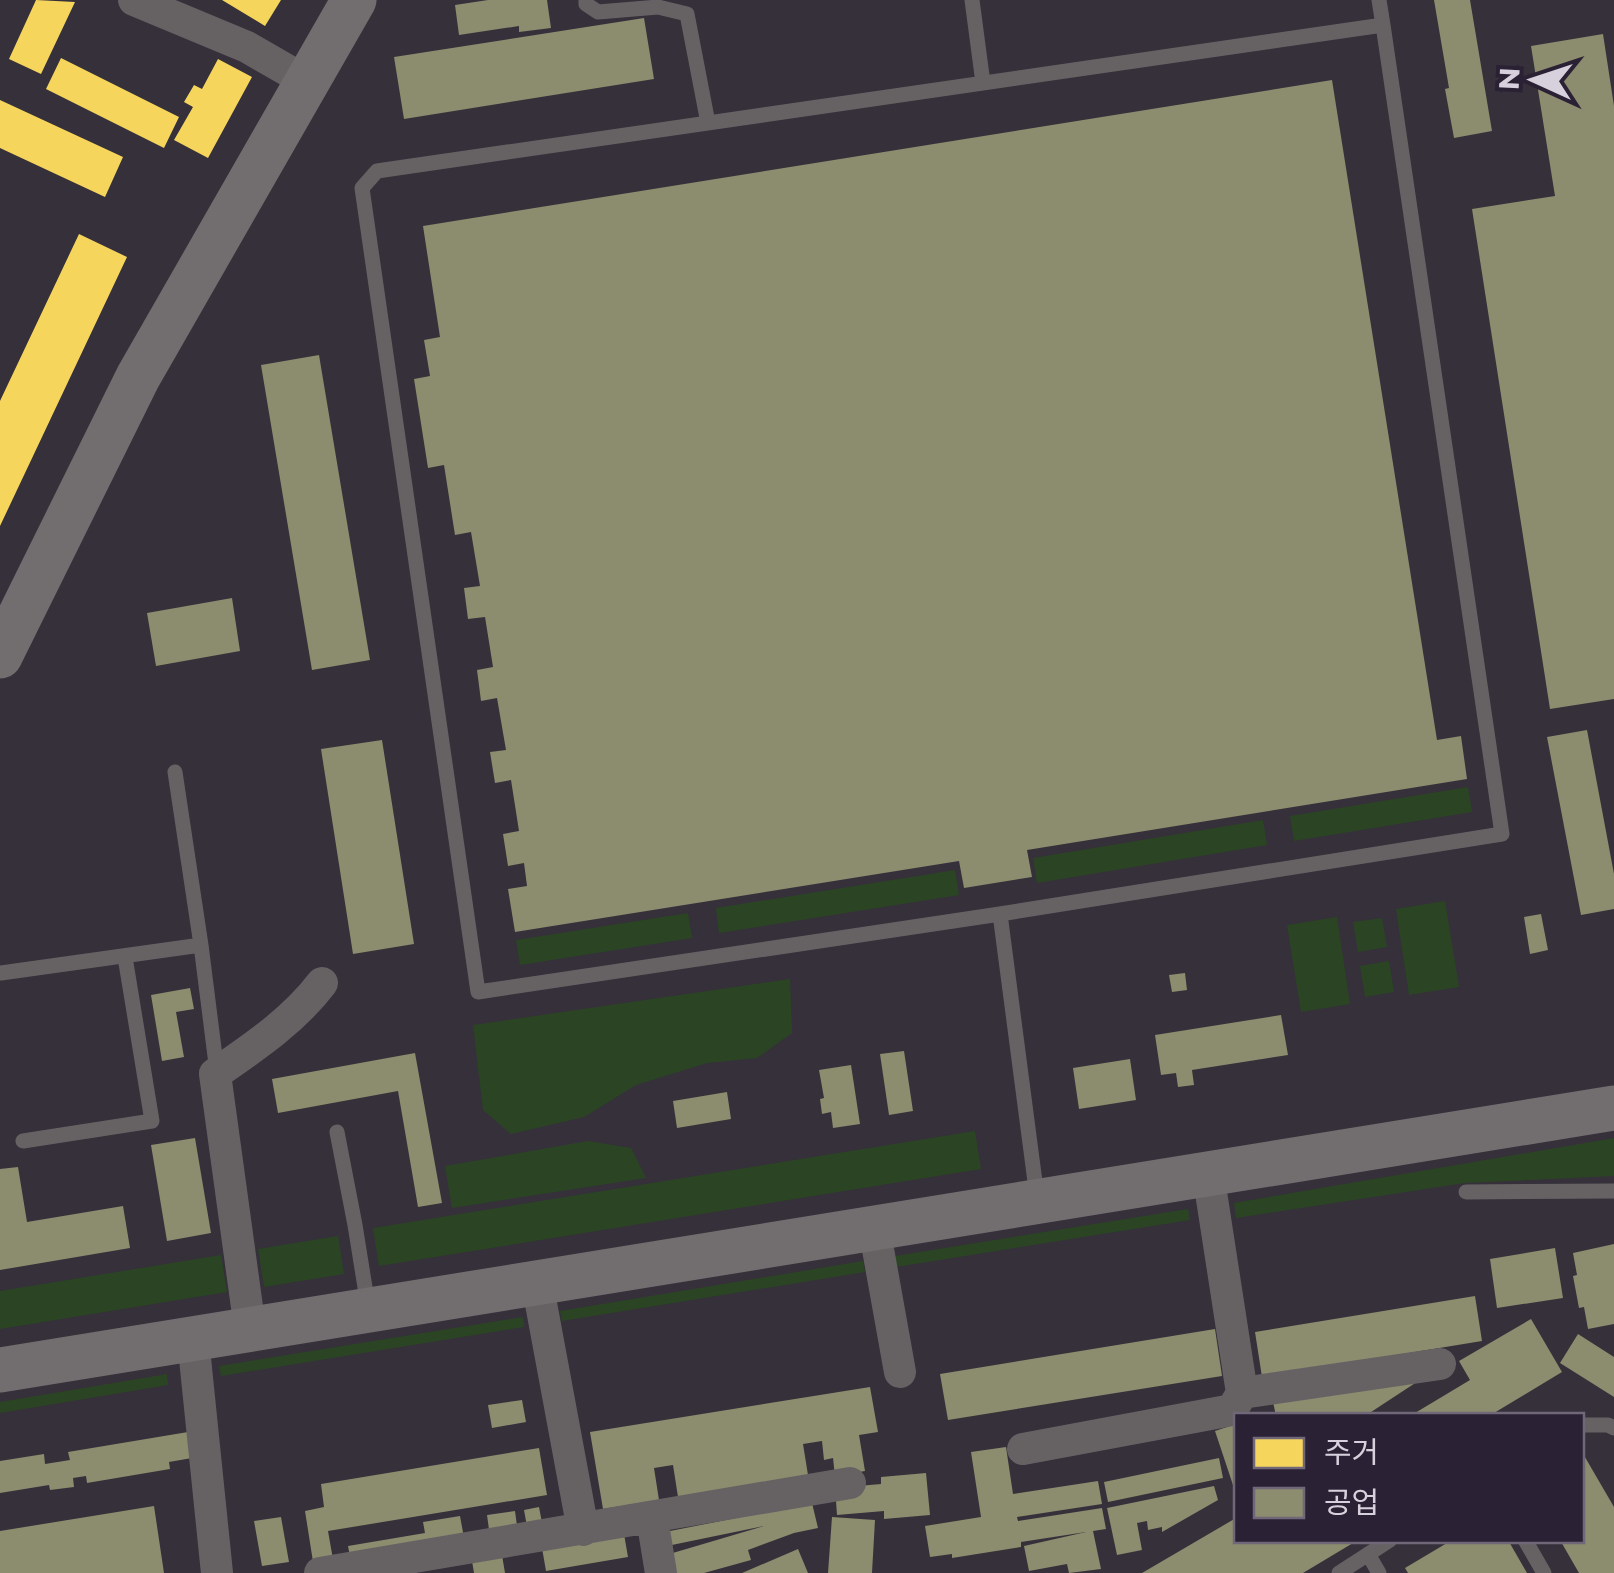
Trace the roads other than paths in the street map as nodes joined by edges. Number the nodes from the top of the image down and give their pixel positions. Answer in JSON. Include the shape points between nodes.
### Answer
{"nodes":[{"id":1,"x":134,"y":0,"type":"edge"},
{"id":2,"x":354,"y":0,"type":"edge"},
{"id":3,"x":586,"y":0,"type":"edge"},
{"id":4,"x":972,"y":0,"type":"edge"},
{"id":5,"x":1379,"y":0,"type":"edge"},
{"id":6,"x":1383,"y":25,"type":"junction"},
{"id":7,"x":306,"y":81,"type":"junction"},
{"id":8,"x":983,"y":83,"type":"junction"},
{"id":9,"x":708,"y":123,"type":"junction"},
{"id":10,"x":0,"y":656,"type":"edge"},
{"id":11,"x":176,"y":772,"type":"dead end"},
{"id":12,"x":1000,"y":914,"type":"junction"},
{"id":13,"x":200,"y":945,"type":"junction"},
{"id":14,"x":126,"y":957,"type":"junction"},
{"id":15,"x":1,"y":973,"type":"edge"},
{"id":16,"x":322,"y":983,"type":"dead end"},
{"id":17,"x":217,"y":1072,"type":"junction"},
{"id":18,"x":1614,"y":1108,"type":"edge"},
{"id":19,"x":336,"y":1132,"type":"dead end"},
{"id":20,"x":23,"y":1141,"type":"dead end"},
{"id":21,"x":1208,"y":1173,"type":"junction"},
{"id":22,"x":1614,"y":1191,"type":"edge"},
{"id":23,"x":1466,"y":1192,"type":"dead end"},
{"id":24,"x":1038,"y":1201,"type":"junction"},
{"id":25,"x":874,"y":1227,"type":"junction"},
{"id":26,"x":537,"y":1282,"type":"junction"},
{"id":27,"x":368,"y":1310,"type":"junction"},
{"id":28,"x":250,"y":1329,"type":"junction"},
{"id":29,"x":193,"y":1338,"type":"junction"},
{"id":30,"x":1440,"y":1364,"type":"dead end"},
{"id":31,"x":0,"y":1370,"type":"edge"},
{"id":32,"x":900,"y":1372,"type":"dead end"},
{"id":33,"x":1242,"y":1393,"type":"junction"},
{"id":34,"x":1584,"y":1425,"type":"edge"},
{"id":35,"x":1614,"y":1428,"type":"edge"},
{"id":36,"x":1024,"y":1449,"type":"dead end"},
{"id":37,"x":850,"y":1483,"type":"dead end"},
{"id":38,"x":652,"y":1518,"type":"junction"},
{"id":39,"x":582,"y":1530,"type":"junction"},
{"id":40,"x":1385,"y":1543,"type":"edge"},
{"id":41,"x":1527,"y":1543,"type":"edge"},
{"id":42,"x":1368,"y":1554,"type":"junction"},
{"id":43,"x":217,"y":1573,"type":"edge"},
{"id":44,"x":320,"y":1573,"type":"edge"},
{"id":45,"x":661,"y":1573,"type":"edge"},
{"id":46,"x":1339,"y":1573,"type":"edge"},
{"id":47,"x":1379,"y":1573,"type":"edge"},
{"id":48,"x":1544,"y":1573,"type":"edge"}],
"edges":[{"from":1,"to":7,"type":"street","via":[[247,47]]},
{"from":2,"to":7,"type":"main road"},
{"from":3,"to":9,"type":"lane","via":[[598,12],[658,6],[687,14]]},
{"from":4,"to":8,"type":"lane"},
{"from":5,"to":6,"type":"lane"},
{"from":6,"to":8,"type":"lane"},
{"from":6,"to":12,"type":"lane","via":[[1502,834]]},
{"from":7,"to":10,"type":"main road","via":[[138,377]]},
{"from":8,"to":9,"type":"lane"},
{"from":9,"to":12,"type":"lane","via":[[377,171],[362,188],[478,992]]},
{"from":11,"to":13,"type":"lane"},
{"from":12,"to":24,"type":"lane"},
{"from":13,"to":14,"type":"lane"},
{"from":13,"to":17,"type":"lane"},
{"from":14,"to":15,"type":"lane"},
{"from":14,"to":20,"type":"lane","via":[[152,1121]]},
{"from":16,"to":17,"type":"street","via":[[305,1006]]},
{"from":17,"to":28,"type":"street"},
{"from":18,"to":21,"type":"main road"},
{"from":19,"to":27,"type":"lane"},
{"from":21,"to":24,"type":"main road"},
{"from":21,"to":33,"type":"street"},
{"from":22,"to":23,"type":"lane"},
{"from":24,"to":25,"type":"main road"},
{"from":25,"to":26,"type":"main road"},
{"from":25,"to":32,"type":"street"},
{"from":26,"to":27,"type":"main road"},
{"from":26,"to":39,"type":"street"},
{"from":27,"to":28,"type":"main road"},
{"from":28,"to":29,"type":"main road"},
{"from":29,"to":31,"type":"main road"},
{"from":29,"to":43,"type":"street"},
{"from":30,"to":33,"type":"street"},
{"from":33,"to":36,"type":"street","via":[[1232,1410]]},
{"from":34,"to":35,"type":"lane"},
{"from":37,"to":38,"type":"street"},
{"from":38,"to":39,"type":"street"},
{"from":38,"to":45,"type":"street"},
{"from":39,"to":44,"type":"street"},
{"from":40,"to":42,"type":"lane"},
{"from":41,"to":48,"type":"lane"},
{"from":42,"to":46,"type":"lane"},
{"from":42,"to":47,"type":"lane"}]}
